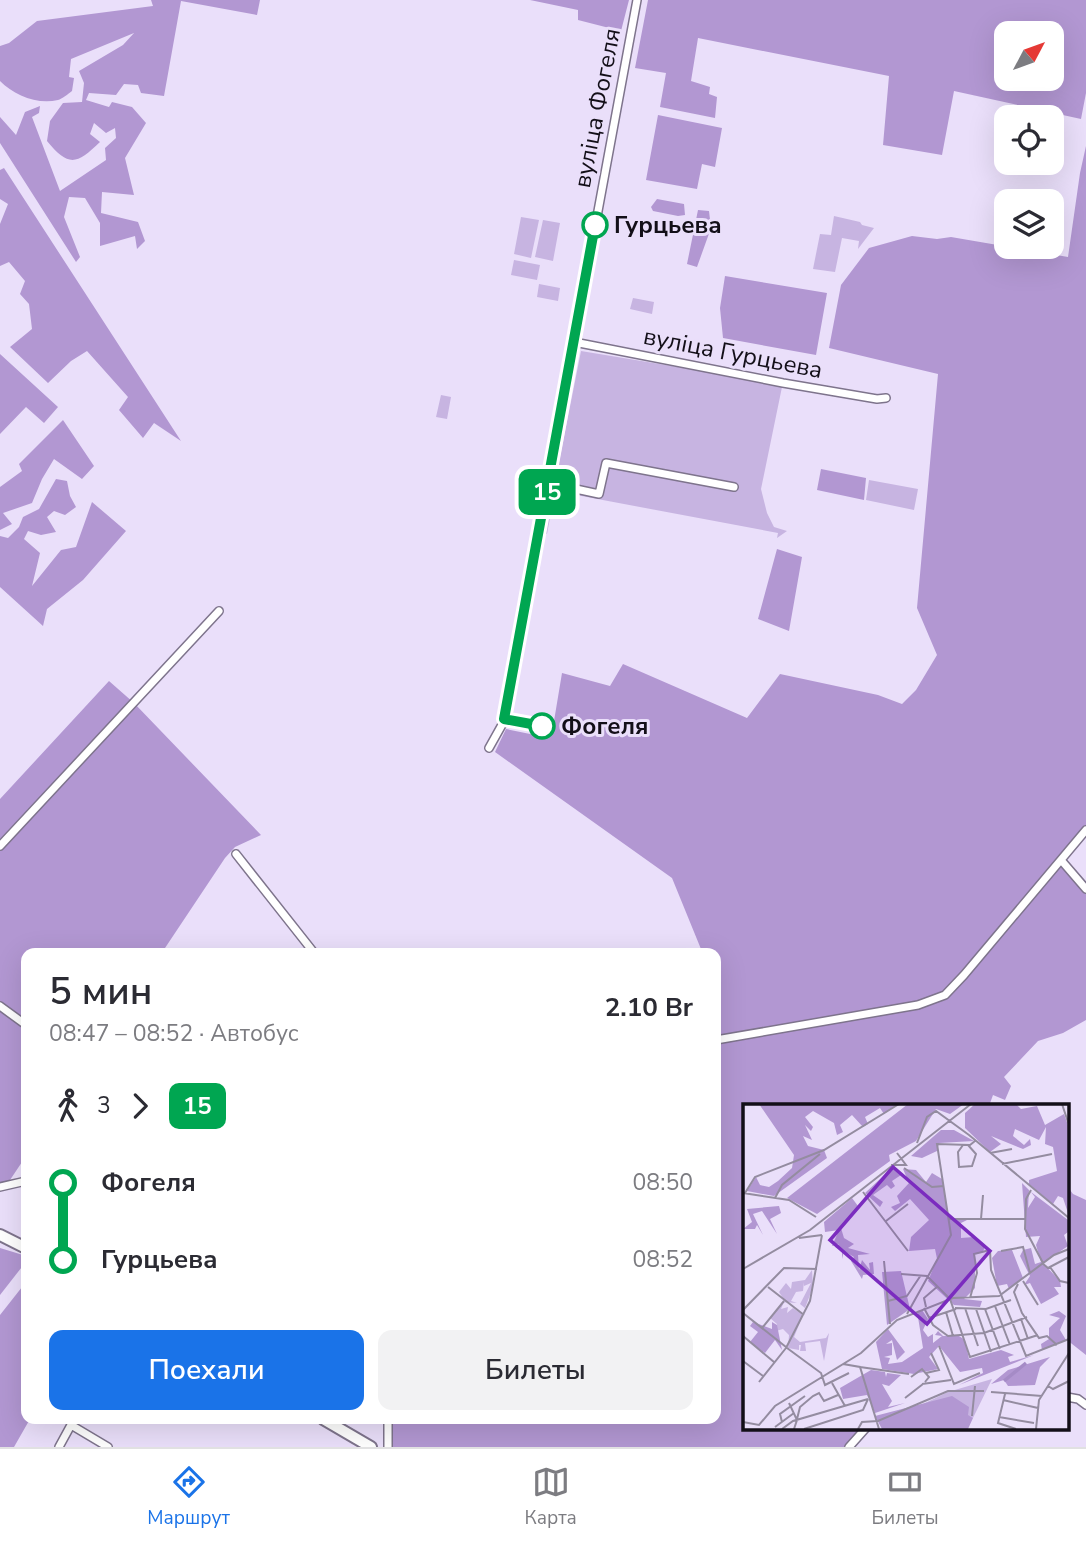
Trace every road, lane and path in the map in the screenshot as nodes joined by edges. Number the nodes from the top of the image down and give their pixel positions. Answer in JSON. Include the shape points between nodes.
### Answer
{"nodes":[{"id":1,"x":637,"y":0,"type":"edge"},
{"id":2,"x":574,"y":342,"type":"junction"},
{"id":3,"x":886,"y":398,"type":"dead end"},
{"id":4,"x":548,"y":484,"type":"junction"},
{"id":5,"x":734,"y":487,"type":"dead end"},
{"id":6,"x":219,"y":611,"type":"dead end"},
{"id":7,"x":489,"y":748,"type":"dead end"},
{"id":8,"x":1086,"y":830,"type":"edge"},
{"id":9,"x":0,"y":846,"type":"edge"},
{"id":10,"x":236,"y":854,"type":"dead end"},
{"id":11,"x":1061,"y":859,"type":"junction"},
{"id":12,"x":1086,"y":889,"type":"edge"},
{"id":13,"x":310,"y":948,"type":"edge"},
{"id":14,"x":0,"y":1006,"type":"edge"},
{"id":15,"x":21,"y":1021,"type":"edge"},
{"id":16,"x":721,"y":1039,"type":"edge"},
{"id":17,"x":21,"y":1182,"type":"edge"},
{"id":18,"x":3,"y":1187,"type":"edge"},
{"id":19,"x":0,"y":1235,"type":"edge"},
{"id":20,"x":21,"y":1246,"type":"edge"},
{"id":21,"x":1068,"y":1397,"type":"edge"},
{"id":22,"x":1086,"y":1405,"type":"edge"},
{"id":23,"x":68,"y":1424,"type":"edge"},
{"id":24,"x":72,"y":1424,"type":"edge"},
{"id":25,"x":332,"y":1424,"type":"edge"},
{"id":26,"x":388,"y":1424,"type":"edge"},
{"id":27,"x":864,"y":1430,"type":"edge"},
{"id":28,"x":59,"y":1447,"type":"edge"},
{"id":29,"x":108,"y":1447,"type":"edge"},
{"id":30,"x":371,"y":1447,"type":"edge"},
{"id":31,"x":388,"y":1447,"type":"edge"},
{"id":32,"x":849,"y":1447,"type":"edge"}],
"edges":[{"from":1,"to":2,"type":"street","name":"вуліца Фогеля"},
{"from":2,"to":3,"type":"street","name":"вуліца Гурцьева"},
{"from":2,"to":4,"type":"street","name":"вуліца Фогеля"},
{"from":4,"to":5,"type":"street","via":[[598,494],[606,463]]},
{"from":4,"to":7,"type":"street","name":"вуліца Фогеля","via":[[504,719]]},
{"from":6,"to":9,"type":"street"},
{"from":8,"to":11,"type":"street"},
{"from":10,"to":13,"type":"street"},
{"from":11,"to":12,"type":"street"},
{"from":11,"to":16,"type":"street","via":[[945,995],[900,1010]]},
{"from":14,"to":15,"type":"street"},
{"from":17,"to":18,"type":"street"},
{"from":19,"to":20,"type":"main road"},
{"from":21,"to":22,"type":"street"},
{"from":23,"to":28,"type":"street"},
{"from":24,"to":29,"type":"street"},
{"from":25,"to":30,"type":"main road"},
{"from":26,"to":31,"type":"street"},
{"from":27,"to":32,"type":"street"}]}
